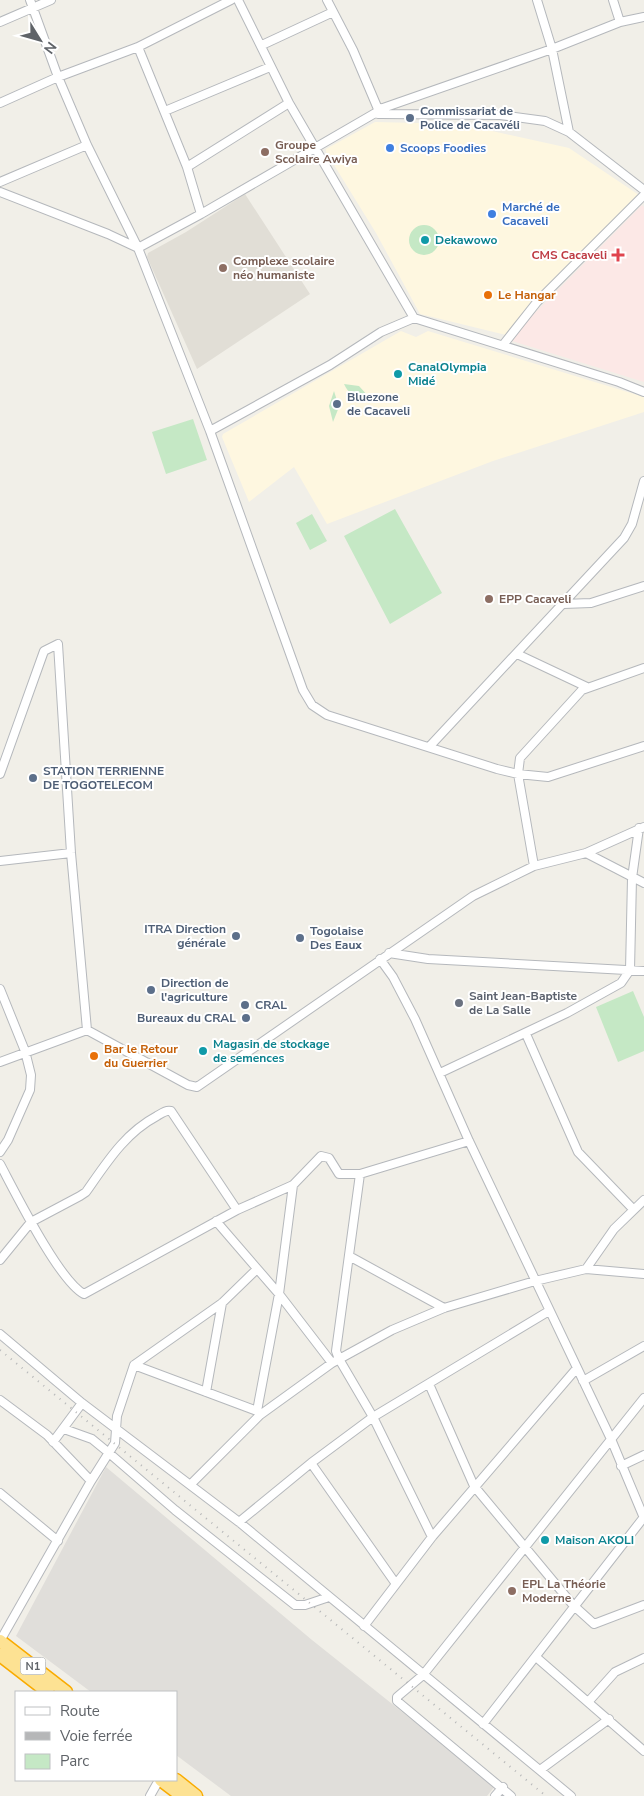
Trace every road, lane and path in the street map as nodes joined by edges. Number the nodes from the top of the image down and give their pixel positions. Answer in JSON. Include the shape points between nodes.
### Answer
{"nodes":[{"id":1,"x":30,"y":0,"type":"edge"},
{"id":2,"x":51,"y":0,"type":"edge"},
{"id":3,"x":231,"y":0,"type":"edge"},
{"id":4,"x":238,"y":0,"type":"edge"},
{"id":5,"x":327,"y":0,"type":"edge"},
{"id":6,"x":537,"y":0,"type":"edge"},
{"id":7,"x":614,"y":0,"type":"edge"},
{"id":8,"x":34,"y":8,"type":"junction"},
{"id":9,"x":333,"y":12,"type":"junction"},
{"id":10,"x":644,"y":17,"type":"edge"},
{"id":11,"x":0,"y":22,"type":"edge"},
{"id":12,"x":620,"y":22,"type":"junction"},
{"id":13,"x":262,"y":45,"type":"junction"},
{"id":14,"x":138,"y":47,"type":"junction"},
{"id":15,"x":552,"y":49,"type":"junction"},
{"id":16,"x":270,"y":67,"type":"junction"},
{"id":17,"x":58,"y":77,"type":"junction"},
{"id":18,"x":0,"y":103,"type":"edge"},
{"id":19,"x":289,"y":104,"type":"junction"},
{"id":20,"x":165,"y":111,"type":"junction"},
{"id":21,"x":380,"y":111,"type":"junction"},
{"id":22,"x":569,"y":132,"type":"junction"},
{"id":23,"x":87,"y":145,"type":"junction"},
{"id":24,"x":315,"y":146,"type":"junction"},
{"id":25,"x":187,"y":167,"type":"junction"},
{"id":26,"x":0,"y":182,"type":"edge"},
{"id":27,"x":644,"y":190,"type":"edge"},
{"id":28,"x":0,"y":192,"type":"edge"},
{"id":29,"x":644,"y":195,"type":"edge"},
{"id":30,"x":202,"y":214,"type":"junction"},
{"id":31,"x":138,"y":248,"type":"junction"},
{"id":32,"x":414,"y":318,"type":"junction"},
{"id":33,"x":503,"y":345,"type":"junction"},
{"id":34,"x":644,"y":392,"type":"edge"},
{"id":35,"x":210,"y":431,"type":"junction"},
{"id":36,"x":644,"y":481,"type":"edge"},
{"id":37,"x":644,"y":586,"type":"edge"},
{"id":38,"x":563,"y":604,"type":"junction"},
{"id":39,"x":516,"y":654,"type":"junction"},
{"id":40,"x":644,"y":668,"type":"edge"},
{"id":41,"x":587,"y":687,"type":"junction"},
{"id":42,"x":644,"y":746,"type":"edge"},
{"id":43,"x":428,"y":747,"type":"junction"},
{"id":44,"x":0,"y":774,"type":"edge"},
{"id":45,"x":518,"y":774,"type":"junction"},
{"id":46,"x":641,"y":827,"type":"edge"},
{"id":47,"x":71,"y":853,"type":"junction"},
{"id":48,"x":586,"y":853,"type":"junction"},
{"id":49,"x":0,"y":861,"type":"edge"},
{"id":50,"x":534,"y":866,"type":"junction"},
{"id":51,"x":632,"y":878,"type":"junction"},
{"id":52,"x":644,"y":883,"type":"edge"},
{"id":53,"x":389,"y":953,"type":"junction"},
{"id":54,"x":380,"y":959,"type":"junction"},
{"id":55,"x":630,"y":970,"type":"junction"},
{"id":56,"x":644,"y":971,"type":"edge"},
{"id":57,"x":0,"y":990,"type":"edge"},
{"id":58,"x":87,"y":1030,"type":"junction"},
{"id":59,"x":526,"y":1034,"type":"junction"},
{"id":60,"x":25,"y":1051,"type":"junction"},
{"id":61,"x":0,"y":1062,"type":"edge"},
{"id":62,"x":440,"y":1073,"type":"junction"},
{"id":63,"x":469,"y":1142,"type":"junction"},
{"id":64,"x":0,"y":1152,"type":"edge"},
{"id":65,"x":0,"y":1164,"type":"edge"},
{"id":66,"x":360,"y":1174,"type":"junction"},
{"id":67,"x":293,"y":1185,"type":"junction"},
{"id":68,"x":644,"y":1200,"type":"edge"},
{"id":69,"x":633,"y":1209,"type":"junction"},
{"id":70,"x":237,"y":1210,"type":"junction"},
{"id":71,"x":216,"y":1221,"type":"junction"},
{"id":72,"x":31,"y":1222,"type":"junction"},
{"id":73,"x":349,"y":1256,"type":"junction"},
{"id":74,"x":0,"y":1260,"type":"edge"},
{"id":75,"x":257,"y":1269,"type":"junction"},
{"id":76,"x":586,"y":1269,"type":"junction"},
{"id":77,"x":644,"y":1274,"type":"edge"},
{"id":78,"x":535,"y":1281,"type":"junction"},
{"id":79,"x":279,"y":1294,"type":"junction"},
{"id":80,"x":222,"y":1303,"type":"junction"},
{"id":81,"x":444,"y":1308,"type":"junction"},
{"id":82,"x":549,"y":1311,"type":"junction"},
{"id":83,"x":0,"y":1334,"type":"edge"},
{"id":84,"x":644,"y":1346,"type":"edge"},
{"id":85,"x":335,"y":1361,"type":"junction"},
{"id":86,"x":134,"y":1365,"type":"junction"},
{"id":87,"x":577,"y":1368,"type":"junction"},
{"id":88,"x":583,"y":1381,"type":"junction"},
{"id":89,"x":429,"y":1384,"type":"junction"},
{"id":90,"x":206,"y":1392,"type":"junction"},
{"id":91,"x":644,"y":1398,"type":"edge"},
{"id":92,"x":0,"y":1400,"type":"edge"},
{"id":93,"x":82,"y":1403,"type":"junction"},
{"id":94,"x":259,"y":1413,"type":"junction"},
{"id":95,"x":373,"y":1417,"type":"junction"},
{"id":96,"x":64,"y":1428,"type":"junction"},
{"id":97,"x":118,"y":1430,"type":"junction"},
{"id":98,"x":611,"y":1439,"type":"junction"},
{"id":99,"x":53,"y":1442,"type":"junction"},
{"id":100,"x":109,"y":1453,"type":"junction"},
{"id":101,"x":644,"y":1455,"type":"edge"},
{"id":102,"x":311,"y":1463,"type":"junction"},
{"id":103,"x":622,"y":1466,"type":"junction"},
{"id":104,"x":91,"y":1481,"type":"junction"},
{"id":105,"x":190,"y":1485,"type":"junction"},
{"id":106,"x":474,"y":1486,"type":"junction"},
{"id":107,"x":0,"y":1493,"type":"edge"},
{"id":108,"x":644,"y":1517,"type":"edge"},
{"id":109,"x":239,"y":1522,"type":"junction"},
{"id":110,"x":432,"y":1537,"type":"junction"},
{"id":111,"x":58,"y":1541,"type":"junction"},
{"id":112,"x":526,"y":1547,"type":"junction"},
{"id":113,"x":396,"y":1584,"type":"junction"},
{"id":114,"x":329,"y":1596,"type":"junction"},
{"id":115,"x":644,"y":1605,"type":"edge"},
{"id":116,"x":573,"y":1606,"type":"junction"},
{"id":117,"x":364,"y":1626,"type":"junction"},
{"id":118,"x":0,"y":1641,"type":"edge"},
{"id":119,"x":0,"y":1655,"type":"edge"},
{"id":120,"x":536,"y":1657,"type":"junction"},
{"id":121,"x":644,"y":1658,"type":"edge"},
{"id":122,"x":422,"y":1675,"type":"junction"},
{"id":123,"x":47,"y":1691,"type":"edge"},
{"id":124,"x":65,"y":1691,"type":"edge"},
{"id":125,"x":589,"y":1701,"type":"junction"},
{"id":126,"x":609,"y":1719,"type":"junction"},
{"id":127,"x":483,"y":1724,"type":"junction"},
{"id":128,"x":644,"y":1751,"type":"edge"},
{"id":129,"x":540,"y":1770,"type":"junction"},
{"id":130,"x":159,"y":1781,"type":"edge"},
{"id":131,"x":161,"y":1781,"type":"edge"},
{"id":132,"x":177,"y":1781,"type":"edge"},
{"id":133,"x":503,"y":1787,"type":"junction"},
{"id":134,"x":150,"y":1796,"type":"edge"},
{"id":135,"x":182,"y":1796,"type":"edge"},
{"id":136,"x":196,"y":1796,"type":"edge"},
{"id":137,"x":495,"y":1796,"type":"edge"},
{"id":138,"x":512,"y":1796,"type":"edge"},
{"id":139,"x":571,"y":1796,"type":"edge"}],
"edges":[{"from":1,"to":8,"type":"street"},
{"from":2,"to":8,"type":"street"},
{"from":3,"to":14,"type":"street"},
{"from":4,"to":13,"type":"street"},
{"from":5,"to":9,"type":"street"},
{"from":6,"to":15,"type":"street"},
{"from":7,"to":12,"type":"street"},
{"from":8,"to":11,"type":"street"},
{"from":8,"to":17,"type":"street"},
{"from":9,"to":13,"type":"street"},
{"from":9,"to":21,"type":"street"},
{"from":10,"to":12,"type":"street"},
{"from":12,"to":15,"type":"street"},
{"from":13,"to":16,"type":"street"},
{"from":14,"to":17,"type":"street"},
{"from":14,"to":20,"type":"street"},
{"from":15,"to":21,"type":"street"},
{"from":15,"to":22,"type":"street"},
{"from":16,"to":19,"type":"street"},
{"from":16,"to":20,"type":"street"},
{"from":17,"to":18,"type":"street"},
{"from":17,"to":23,"type":"street"},
{"from":19,"to":24,"type":"street"},
{"from":19,"to":25,"type":"street"},
{"from":20,"to":25,"type":"street"},
{"from":21,"to":22,"type":"street","via":[[530,118],[556,124]]},
{"from":21,"to":24,"type":"street"},
{"from":22,"to":27,"type":"street"},
{"from":23,"to":26,"type":"street"},
{"from":23,"to":31,"type":"street"},
{"from":24,"to":30,"type":"street"},
{"from":24,"to":32,"type":"street"},
{"from":25,"to":30,"type":"street"},
{"from":28,"to":31,"type":"street"},
{"from":29,"to":33,"type":"street","via":[[537,302]]},
{"from":30,"to":31,"type":"street"},
{"from":31,"to":35,"type":"street"},
{"from":32,"to":33,"type":"street"},
{"from":32,"to":35,"type":"street","via":[[382,332],[330,365]]},
{"from":33,"to":34,"type":"street"},
{"from":35,"to":43,"type":"street","via":[[303,690],[312,704],[327,715]]},
{"from":36,"to":38,"type":"street","via":[[628,532]]},
{"from":37,"to":38,"type":"street","via":[[591,603]]},
{"from":38,"to":39,"type":"street"},
{"from":39,"to":41,"type":"street"},
{"from":39,"to":43,"type":"street"},
{"from":40,"to":41,"type":"street"},
{"from":41,"to":45,"type":"street","via":[[520,758]]},
{"from":42,"to":45,"type":"street","via":[[548,777]]},
{"from":43,"to":45,"type":"street"},
{"from":44,"to":47,"type":"street","via":[[44,651],[58,644]]},
{"from":45,"to":50,"type":"street"},
{"from":46,"to":48,"type":"street"},
{"from":46,"to":51,"type":"street"},
{"from":47,"to":49,"type":"street"},
{"from":47,"to":58,"type":"street"},
{"from":48,"to":50,"type":"street"},
{"from":48,"to":51,"type":"street"},
{"from":50,"to":53,"type":"street","via":[[472,896]]},
{"from":51,"to":52,"type":"street"},
{"from":51,"to":55,"type":"street"},
{"from":53,"to":54,"type":"street"},
{"from":53,"to":55,"type":"street","via":[[435,960]]},
{"from":54,"to":58,"type":"street","via":[[197,1087]]},
{"from":54,"to":62,"type":"street","via":[[393,977]]},
{"from":55,"to":56,"type":"street"},
{"from":55,"to":59,"type":"street","via":[[618,986]]},
{"from":57,"to":60,"type":"street"},
{"from":58,"to":60,"type":"street"},
{"from":59,"to":62,"type":"street"},
{"from":59,"to":69,"type":"street","via":[[578,1152]]},
{"from":60,"to":61,"type":"street"},
{"from":60,"to":64,"type":"street","via":[[32,1074],[30,1090]]},
{"from":62,"to":63,"type":"street"},
{"from":63,"to":66,"type":"street"},
{"from":63,"to":78,"type":"street"},
{"from":65,"to":72,"type":"street"},
{"from":66,"to":67,"type":"street","via":[[339,1174],[329,1158],[321,1156]]},
{"from":66,"to":73,"type":"street"},
{"from":67,"to":70,"type":"street"},
{"from":67,"to":79,"type":"street"},
{"from":68,"to":69,"type":"street"},
{"from":69,"to":76,"type":"street","via":[[614,1229]]},
{"from":70,"to":71,"type":"street"},
{"from":70,"to":72,"type":"street","via":[[169,1110],[145,1122],[115,1149],[80,1196]]},
{"from":71,"to":72,"type":"street","via":[[84,1294],[71,1284]]},
{"from":71,"to":75,"type":"street"},
{"from":72,"to":74,"type":"street"},
{"from":73,"to":81,"type":"street"},
{"from":73,"to":85,"type":"street"},
{"from":75,"to":79,"type":"street"},
{"from":75,"to":80,"type":"street"},
{"from":76,"to":77,"type":"street"},
{"from":76,"to":78,"type":"street"},
{"from":78,"to":81,"type":"street"},
{"from":78,"to":82,"type":"street"},
{"from":79,"to":85,"type":"street"},
{"from":79,"to":94,"type":"street"},
{"from":80,"to":86,"type":"street"},
{"from":80,"to":90,"type":"street"},
{"from":81,"to":85,"type":"street","via":[[392,1330]]},
{"from":82,"to":87,"type":"street"},
{"from":82,"to":89,"type":"street"},
{"from":83,"to":93,"type":"street"},
{"from":84,"to":88,"type":"street"},
{"from":85,"to":94,"type":"street"},
{"from":85,"to":95,"type":"street"},
{"from":86,"to":90,"type":"street"},
{"from":86,"to":97,"type":"street","via":[[117,1416]]},
{"from":87,"to":88,"type":"street"},
{"from":87,"to":106,"type":"street"},
{"from":88,"to":98,"type":"street"},
{"from":89,"to":95,"type":"street"},
{"from":89,"to":106,"type":"street"},
{"from":90,"to":94,"type":"street"},
{"from":91,"to":98,"type":"street"},
{"from":92,"to":99,"type":"street"},
{"from":93,"to":96,"type":"street"},
{"from":93,"to":97,"type":"street"},
{"from":94,"to":105,"type":"street"},
{"from":95,"to":102,"type":"street"},
{"from":95,"to":110,"type":"street"},
{"from":96,"to":99,"type":"street"},
{"from":96,"to":100,"type":"street","via":[[92,1439]]},
{"from":97,"to":100,"type":"street"},
{"from":97,"to":105,"type":"street"},
{"from":98,"to":103,"type":"street"},
{"from":98,"to":112,"type":"street"},
{"from":99,"to":104,"type":"street"},
{"from":100,"to":104,"type":"street"},
{"from":100,"to":114,"type":"street","via":[[295,1605],[305,1605]]},
{"from":101,"to":103,"type":"street"},
{"from":102,"to":109,"type":"street"},
{"from":102,"to":113,"type":"street"},
{"from":103,"to":108,"type":"street"},
{"from":104,"to":111,"type":"street"},
{"from":105,"to":109,"type":"street"},
{"from":106,"to":110,"type":"street"},
{"from":106,"to":112,"type":"street"},
{"from":107,"to":111,"type":"street"},
{"from":108,"to":116,"type":"street"},
{"from":109,"to":114,"type":"street"},
{"from":110,"to":113,"type":"street"},
{"from":111,"to":118,"type":"street"},
{"from":112,"to":116,"type":"street"},
{"from":112,"to":122,"type":"street"},
{"from":113,"to":117,"type":"street"},
{"from":114,"to":117,"type":"street"},
{"from":115,"to":116,"type":"street","via":[[594,1624]]},
{"from":116,"to":120,"type":"street"},
{"from":117,"to":122,"type":"street"},
{"from":118,"to":124,"type":"highway","number":"N1"},
{"from":119,"to":123,"type":"highway","number":"N1"},
{"from":120,"to":125,"type":"street"},
{"from":120,"to":127,"type":"street"},
{"from":121,"to":125,"type":"street","via":[[615,1672]]},
{"from":122,"to":127,"type":"street"},
{"from":122,"to":133,"type":"street","via":[[397,1700]]},
{"from":125,"to":126,"type":"street"},
{"from":126,"to":128,"type":"street"},
{"from":126,"to":129,"type":"street"},
{"from":127,"to":129,"type":"street"},
{"from":129,"to":139,"type":"street"},
{"from":130,"to":134,"type":"street"},
{"from":131,"to":135,"type":"highway"},
{"from":132,"to":136,"type":"highway"},
{"from":133,"to":137,"type":"street"},
{"from":133,"to":138,"type":"street"}]}
